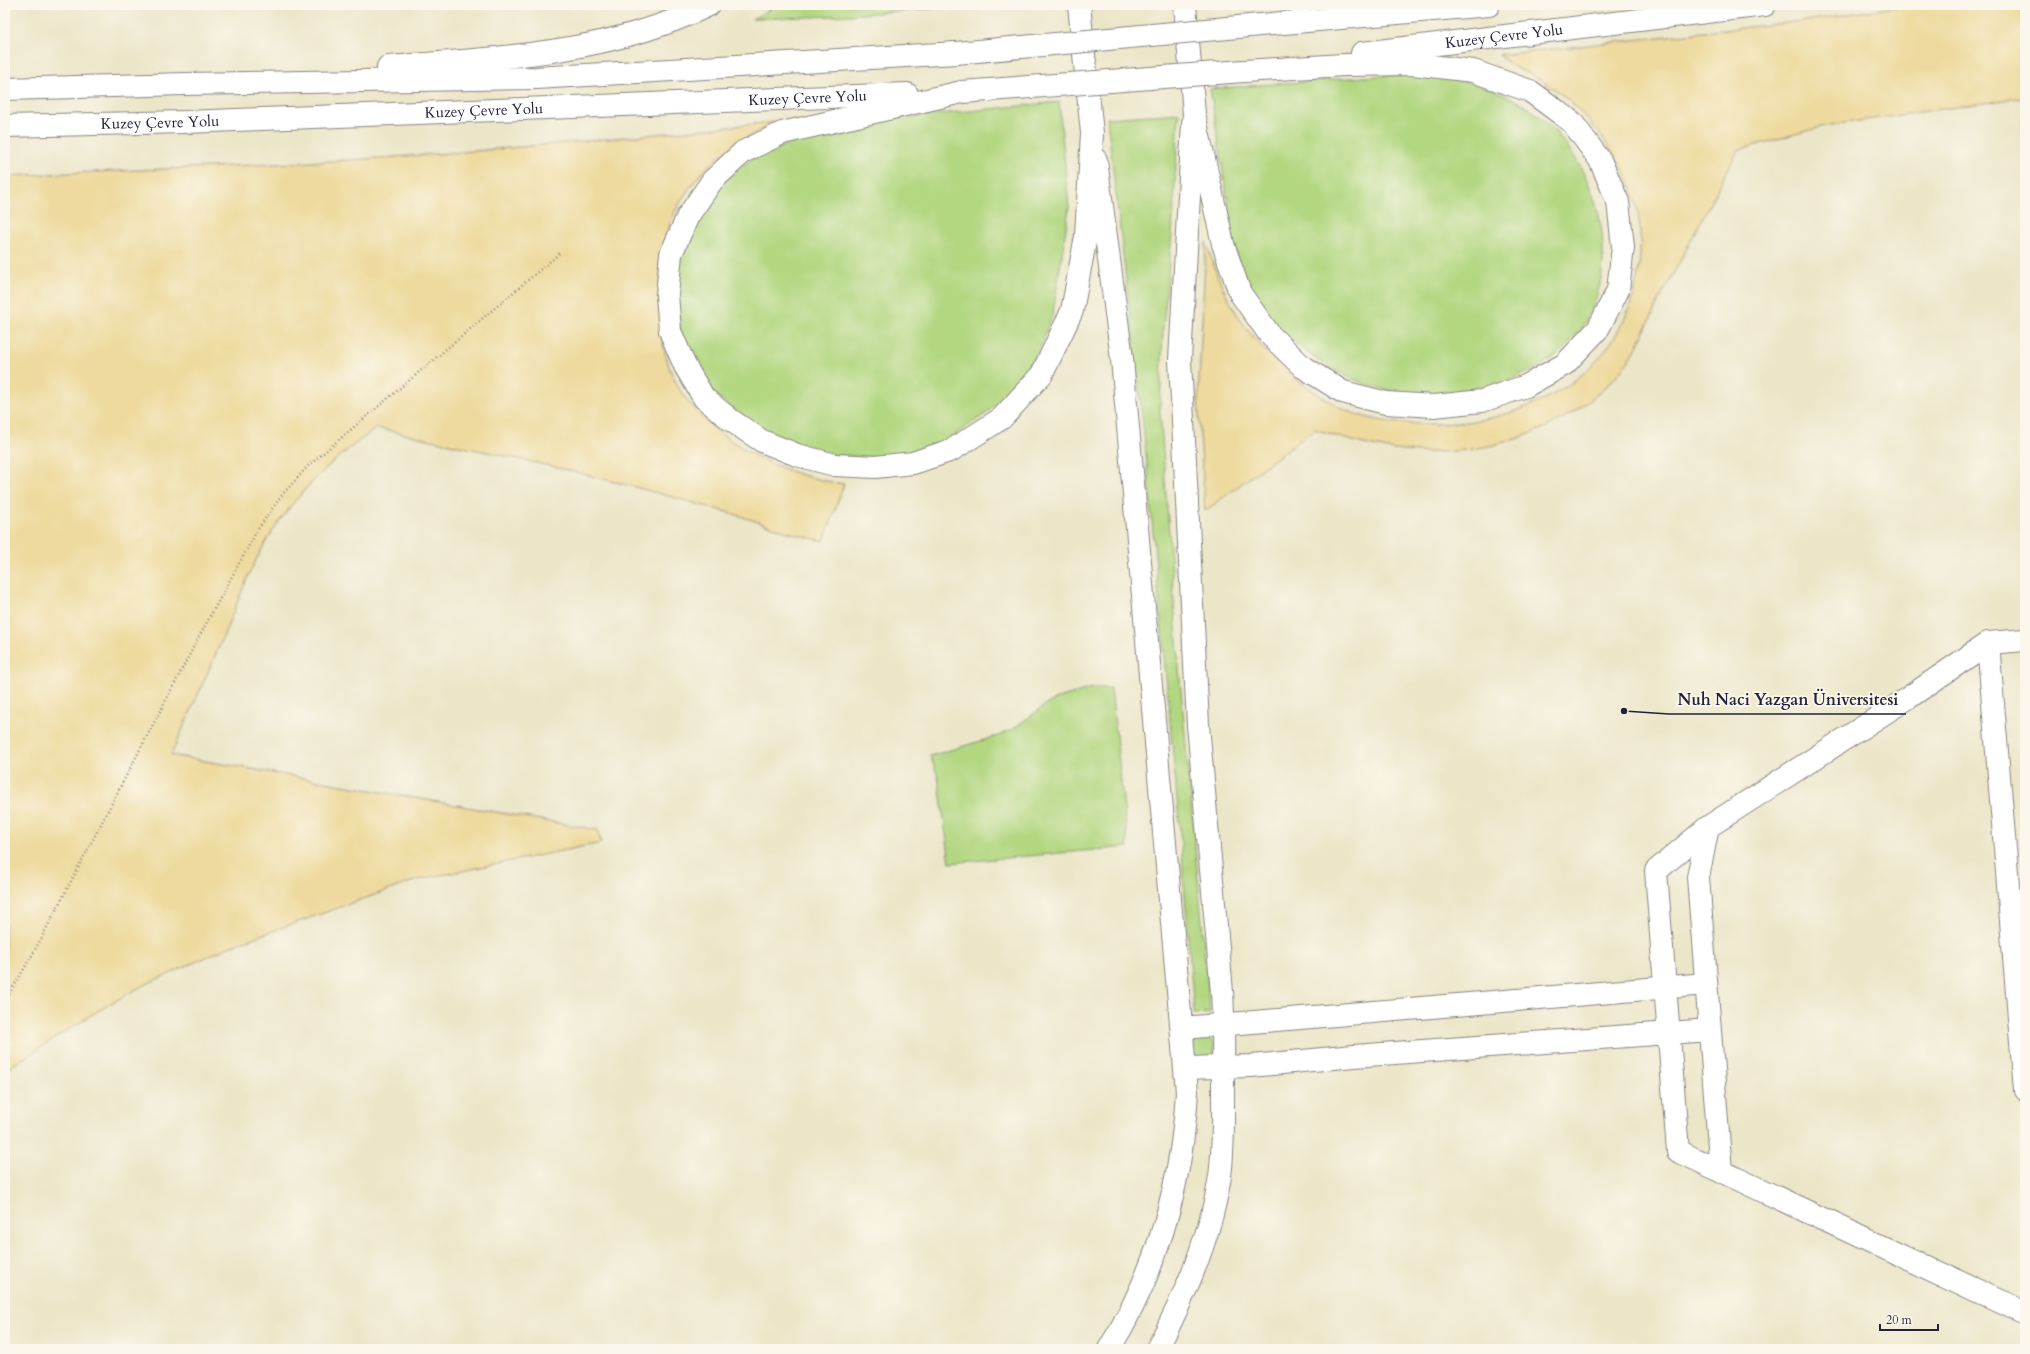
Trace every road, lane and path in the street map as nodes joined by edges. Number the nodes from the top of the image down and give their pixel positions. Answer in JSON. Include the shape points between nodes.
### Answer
{"nodes":[{"id":1,"x":709,"y":5,"type":"edge"},
{"id":2,"x":1079,"y":5,"type":"edge"},
{"id":3,"x":1185,"y":5,"type":"edge"},
{"id":4,"x":1489,"y":5,"type":"edge"},
{"id":5,"x":1765,"y":5,"type":"edge"},
{"id":6,"x":1244,"y":71,"type":"junction"},
{"id":7,"x":185,"y":84,"type":"junction"},
{"id":8,"x":5,"y":89,"type":"edge"},
{"id":9,"x":962,"y":92,"type":"junction"},
{"id":10,"x":1194,"y":114,"type":"junction"},
{"id":11,"x":5,"y":126,"type":"edge"},
{"id":12,"x":1092,"y":133,"type":"junction"},
{"id":13,"x":560,"y":253,"type":"dead end"},
{"id":14,"x":2025,"y":640,"type":"edge"},
{"id":15,"x":1988,"y":643,"type":"junction"},
{"id":16,"x":1708,"y":827,"type":"junction"},
{"id":17,"x":1706,"y":984,"type":"junction"},
{"id":18,"x":1665,"y":986,"type":"junction"},
{"id":19,"x":5,"y":1001,"type":"edge"},
{"id":20,"x":1224,"y":1023,"type":"junction"},
{"id":21,"x":1182,"y":1028,"type":"junction"},
{"id":22,"x":1710,"y":1030,"type":"junction"},
{"id":23,"x":1669,"y":1034,"type":"junction"},
{"id":24,"x":1185,"y":1068,"type":"junction"},
{"id":25,"x":1223,"y":1068,"type":"junction"},
{"id":26,"x":2025,"y":1090,"type":"edge"},
{"id":27,"x":1721,"y":1172,"type":"junction"},
{"id":28,"x":2025,"y":1314,"type":"edge"},
{"id":29,"x":1109,"y":1349,"type":"edge"},
{"id":30,"x":1157,"y":1349,"type":"edge"}],
"edges":[{"from":1,"to":7,"type":"main road","via":[[639,31],[578,46],[515,56]]},
{"from":2,"to":12,"type":"main road"},
{"from":3,"to":10,"type":"main road"},
{"from":4,"to":7,"type":"main road","name":"Kuzey Çevre Yolu","bridge":true,"via":[[956,53],[536,78]]},
{"from":5,"to":6,"type":"main road","name":"Kuzey Çevre Yolu","via":[[1388,49]]},
{"from":6,"to":9,"type":"main road","bridge":true},
{"from":6,"to":10,"type":"main road","via":[[1412,64],[1473,71],[1530,91],[1572,122],[1600,160],[1618,202],[1623,247],[1618,290],[1598,329],[1565,364],[1526,386],[1482,401],[1434,406],[1386,403],[1343,392],[1303,367],[1270,335],[1240,293],[1223,244]]},
{"from":7,"to":8,"type":"main road","name":"Kuzey Çevre Yolu"},
{"from":9,"to":11,"type":"main road","name":"Kuzey Çevre Yolu","via":[[186,122]]},
{"from":9,"to":12,"type":"main road","via":[[782,133],[743,152],[712,182],[688,216],[672,254],[667,295],[670,331],[685,366],[704,398],[762,441],[798,456],[835,465],[875,467],[912,463],[952,450],[1002,418],[1042,374],[1072,311],[1086,236]]},
{"from":10,"to":20,"type":"main road","via":[[1180,360],[1198,725]]},
{"from":12,"to":21,"type":"main road","via":[[1122,359]]},
{"from":13,"to":19,"type":"path","via":[[308,466],[273,506],[201,633],[34,952]]},
{"from":14,"to":15,"type":"main road"},
{"from":15,"to":16,"type":"main road","via":[[1908,698]]},
{"from":15,"to":26,"type":"main road"},
{"from":16,"to":17,"type":"main road","via":[[1698,877]]},
{"from":16,"to":18,"type":"main road","via":[[1656,871]]},
{"from":17,"to":18,"type":"main road"},
{"from":17,"to":22,"type":"main road"},
{"from":18,"to":20,"type":"main road","via":[[1350,1015]]},
{"from":18,"to":23,"type":"main road"},
{"from":20,"to":21,"type":"main road"},
{"from":20,"to":25,"type":"main road"},
{"from":21,"to":24,"type":"main road"},
{"from":22,"to":23,"type":"main road"},
{"from":22,"to":27,"type":"main road"},
{"from":23,"to":25,"type":"main road"},
{"from":23,"to":27,"type":"main road","via":[[1678,1151]]},
{"from":24,"to":25,"type":"main road"},
{"from":24,"to":29,"type":"main road","via":[[1185,1120],[1174,1193],[1142,1283]]},
{"from":25,"to":30,"type":"main road","via":[[1223,1140],[1220,1176],[1211,1216],[1190,1278]]},
{"from":27,"to":28,"type":"main road"}]}
